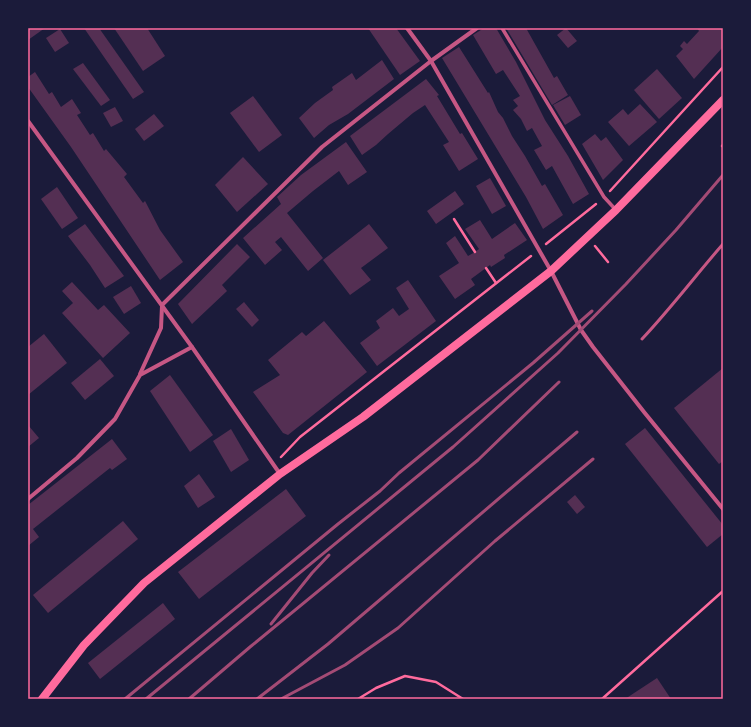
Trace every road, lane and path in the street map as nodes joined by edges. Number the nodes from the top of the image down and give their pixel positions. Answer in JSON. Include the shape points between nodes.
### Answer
{"nodes":[{"id":1,"x":407,"y":28,"type":"edge"},
{"id":2,"x":477,"y":28,"type":"edge"},
{"id":3,"x":502,"y":28,"type":"edge"},
{"id":4,"x":431,"y":61,"type":"junction"},
{"id":5,"x":723,"y":67,"type":"edge"},
{"id":6,"x":723,"y":100,"type":"edge"},
{"id":7,"x":28,"y":121,"type":"edge"},
{"id":8,"x":604,"y":197,"type":"junction"},
{"id":9,"x":616,"y":210,"type":"junction"},
{"id":10,"x":454,"y":219,"type":"dead end"},
{"id":11,"x":723,"y":244,"type":"edge"},
{"id":12,"x":538,"y":250,"type":"junction"},
{"id":13,"x":475,"y":252,"type":"dead end"},
{"id":14,"x":486,"y":268,"type":"dead end"},
{"id":15,"x":551,"y":271,"type":"junction"},
{"id":16,"x":496,"y":283,"type":"junction"},
{"id":17,"x":162,"y":305,"type":"junction"},
{"id":18,"x":642,"y":339,"type":"dead end"},
{"id":19,"x":192,"y":347,"type":"junction"},
{"id":20,"x":140,"y":375,"type":"junction"},
{"id":21,"x":273,"y":464,"type":"junction"},
{"id":22,"x":280,"y":474,"type":"junction"},
{"id":23,"x":28,"y":499,"type":"edge"},
{"id":24,"x":723,"y":509,"type":"edge"},
{"id":25,"x":723,"y":591,"type":"edge"},
{"id":26,"x":42,"y":699,"type":"edge"},
{"id":27,"x":358,"y":699,"type":"edge"},
{"id":28,"x":463,"y":699,"type":"edge"},
{"id":29,"x":602,"y":699,"type":"edge"}],
"edges":[{"from":1,"to":4,"type":"street"},
{"from":2,"to":4,"type":"street"},
{"from":3,"to":8,"type":"street"},
{"from":4,"to":12,"type":"street"},
{"from":4,"to":17,"type":"street","via":[[322,147]]},
{"from":5,"to":8,"type":"path"},
{"from":6,"to":9,"type":"main road"},
{"from":7,"to":17,"type":"street"},
{"from":8,"to":9,"type":"street"},
{"from":8,"to":12,"type":"path"},
{"from":9,"to":15,"type":"main road"},
{"from":10,"to":13,"type":"path"},
{"from":11,"to":18,"type":"lane"},
{"from":12,"to":15,"type":"street"},
{"from":12,"to":16,"type":"path"},
{"from":14,"to":16,"type":"path"},
{"from":15,"to":22,"type":"main road","via":[[363,417]]},
{"from":15,"to":24,"type":"street","via":[[578,324],[593,347]]},
{"from":16,"to":21,"type":"path","via":[[300,437]]},
{"from":17,"to":19,"type":"street"},
{"from":17,"to":20,"type":"street","via":[[161,328]]},
{"from":19,"to":20,"type":"street"},
{"from":19,"to":21,"type":"street"},
{"from":20,"to":23,"type":"street","via":[[115,419],[77,458]]},
{"from":21,"to":22,"type":"street"},
{"from":22,"to":26,"type":"main road","via":[[144,582],[84,645]]},
{"from":25,"to":29,"type":"path"},
{"from":27,"to":28,"type":"path","via":[[405,676],[436,682]]}]}
